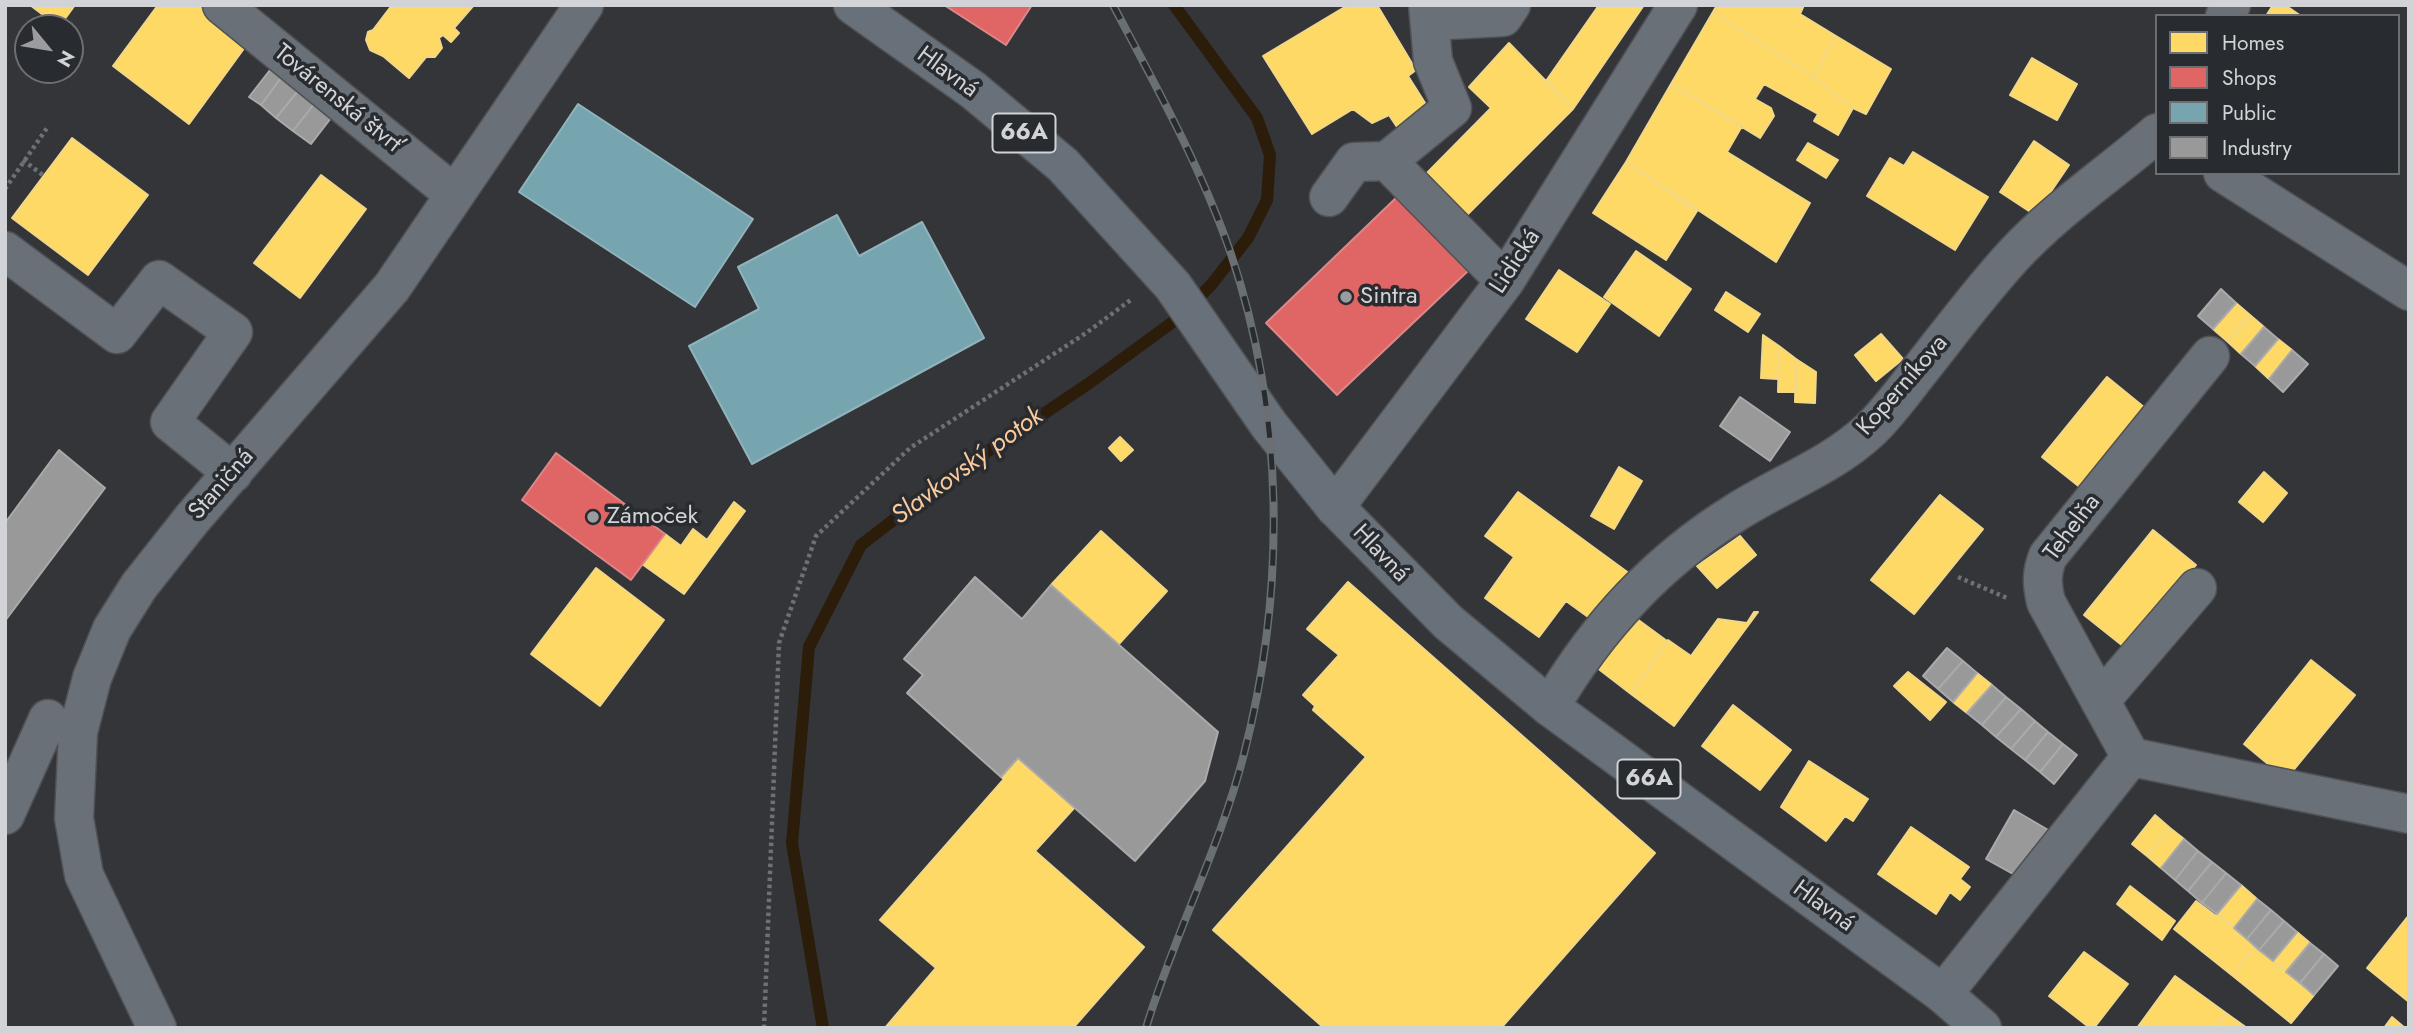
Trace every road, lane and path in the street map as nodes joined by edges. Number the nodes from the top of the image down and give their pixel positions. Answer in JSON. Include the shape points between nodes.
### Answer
{"nodes":[{"id":1,"x":222,"y":5,"type":"edge"},
{"id":2,"x":584,"y":5,"type":"edge"},
{"id":3,"x":853,"y":5,"type":"edge"},
{"id":4,"x":1511,"y":5,"type":"edge"},
{"id":5,"x":1678,"y":5,"type":"edge"},
{"id":6,"x":1429,"y":13,"type":"edge"},
{"id":7,"x":47,"y":128,"type":"dead end"},
{"id":8,"x":2155,"y":135,"type":"edge"},
{"id":9,"x":23,"y":160,"type":"junction"},
{"id":10,"x":1387,"y":161,"type":"junction"},
{"id":11,"x":2226,"y":175,"type":"edge"},
{"id":12,"x":44,"y":176,"type":"dead end"},
{"id":13,"x":5,"y":189,"type":"edge"},
{"id":14,"x":454,"y":194,"type":"junction"},
{"id":15,"x":1329,"y":197,"type":"dead end"},
{"id":16,"x":5,"y":251,"type":"edge"},
{"id":17,"x":1505,"y":281,"type":"junction"},
{"id":18,"x":2409,"y":291,"type":"edge"},
{"id":19,"x":1132,"y":299,"type":"dead end"},
{"id":20,"x":2210,"y":356,"type":"dead end"},
{"id":21,"x":233,"y":473,"type":"junction"},
{"id":22,"x":1335,"y":507,"type":"junction"},
{"id":23,"x":2197,"y":588,"type":"dead end"},
{"id":24,"x":2100,"y":701,"type":"junction"},
{"id":25,"x":1550,"y":707,"type":"junction"},
{"id":26,"x":63,"y":726,"type":"junction"},
{"id":27,"x":2132,"y":757,"type":"junction"},
{"id":28,"x":2409,"y":814,"type":"edge"},
{"id":29,"x":5,"y":815,"type":"edge"},
{"id":30,"x":1943,"y":994,"type":"junction"},
{"id":31,"x":157,"y":1028,"type":"edge"},
{"id":32,"x":764,"y":1028,"type":"edge"},
{"id":33,"x":1982,"y":1028,"type":"edge"}],
"edges":[{"from":1,"to":14,"type":"street","name":"Továrenská štvrť"},
{"from":2,"to":14,"type":"street","name":"Staničná"},
{"from":3,"to":22,"type":"main road","name":"Hlavná","number":"66A","via":[[973,90],[1063,165],[1173,286],[1269,425]]},
{"from":4,"to":6,"type":"street","via":[[1503,17]]},
{"from":5,"to":17,"type":"street","name":"Lidická"},
{"from":6,"to":10,"type":"street","via":[[1433,61],[1452,108]]},
{"from":7,"to":9,"type":"path"},
{"from":8,"to":25,"type":"street","name":"Koperníkova","via":[[2013,256],[1871,429],[1835,458],[1686,545],[1650,577],[1616,614]]},
{"from":9,"to":12,"type":"path"},
{"from":9,"to":13,"type":"path"},
{"from":10,"to":15,"type":"street","via":[[1354,162]]},
{"from":10,"to":17,"type":"street"},
{"from":11,"to":18,"type":"street"},
{"from":14,"to":21,"type":"street","name":"Staničná","via":[[392,287]]},
{"from":16,"to":21,"type":"street","via":[[117,334],[159,281],[233,332],[170,422]]},
{"from":17,"to":22,"type":"street","name":"Lidická"},
{"from":19,"to":32,"type":"path","via":[[910,448],[816,536],[779,643]]},
{"from":20,"to":24,"type":"street","name":"Tehelňa","via":[[2048,556],[2043,569],[2046,602]]},
{"from":21,"to":26,"type":"street","name":"Staničná","via":[[139,586]]},
{"from":22,"to":25,"type":"main road","name":"Hlavná","number":"66A","via":[[1448,622]]},
{"from":23,"to":24,"type":"street"},
{"from":24,"to":27,"type":"street","name":"Tehelňa"},
{"from":25,"to":30,"type":"main road","name":"Hlavná","number":"66A"},
{"from":26,"to":29,"type":"street"},
{"from":26,"to":31,"type":"street","name":"Staničná","via":[[84,875]]},
{"from":27,"to":28,"type":"street"},
{"from":27,"to":30,"type":"street"},
{"from":30,"to":33,"type":"main road","name":"Hlavná","number":"66A"}]}
